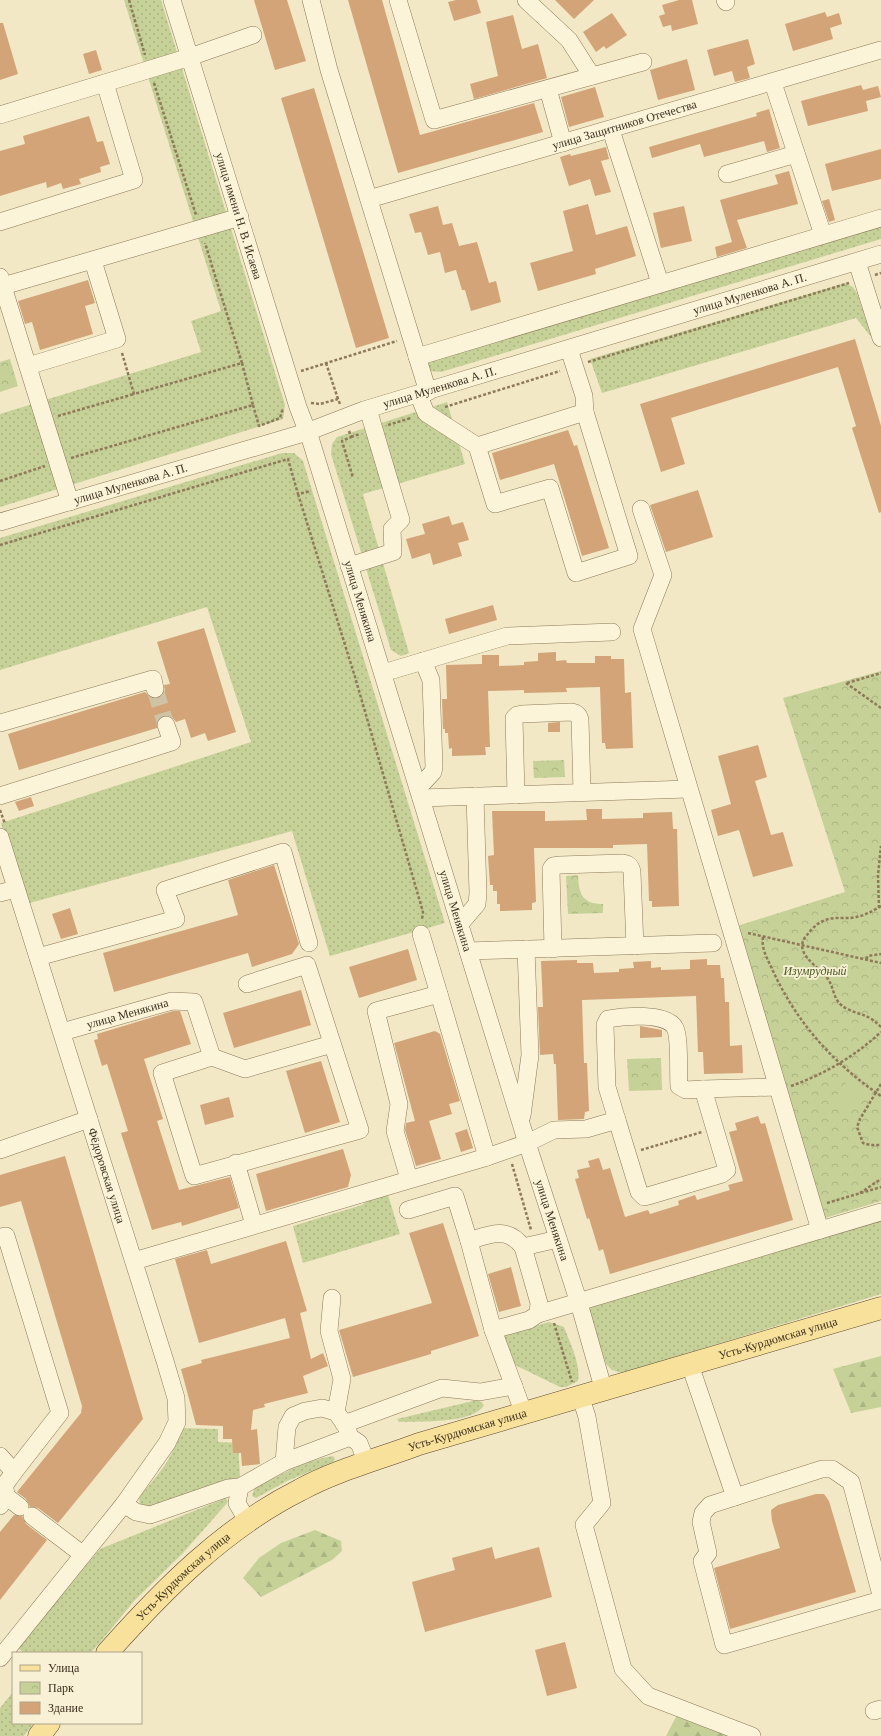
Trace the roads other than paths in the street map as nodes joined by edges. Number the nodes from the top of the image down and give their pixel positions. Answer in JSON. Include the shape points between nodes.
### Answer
{"nodes":[{"id":1,"x":172,"y":0,"type":"edge"},
{"id":2,"x":311,"y":0,"type":"edge"},
{"id":3,"x":398,"y":0,"type":"edge"},
{"id":4,"x":536,"y":3,"type":"edge"},
{"id":5,"x":253,"y":35,"type":"dead end"},
{"id":6,"x":881,"y":50,"type":"edge"},
{"id":7,"x":190,"y":57,"type":"junction"},
{"id":8,"x":643,"y":62,"type":"dead end"},
{"id":9,"x":592,"y":76,"type":"junction"},
{"id":10,"x":105,"y":83,"type":"junction"},
{"id":11,"x":773,"y":83,"type":"junction"},
{"id":12,"x":548,"y":89,"type":"junction"},
{"id":13,"x":0,"y":115,"type":"edge"},
{"id":14,"x":611,"y":130,"type":"junction"},
{"id":15,"x":563,"y":143,"type":"junction"},
{"id":16,"x":796,"y":154,"type":"junction"},
{"id":17,"x":728,"y":174,"type":"dead end"},
{"id":18,"x":369,"y":199,"type":"junction"},
{"id":19,"x":240,"y":217,"type":"junction"},
{"id":20,"x":881,"y":218,"type":"edge"},
{"id":21,"x":0,"y":222,"type":"edge"},
{"id":22,"x":823,"y":235,"type":"junction"},
{"id":23,"x":881,"y":254,"type":"edge"},
{"id":24,"x":93,"y":261,"type":"junction"},
{"id":25,"x":857,"y":262,"type":"junction"},
{"id":26,"x":1,"y":282,"type":"edge"},
{"id":27,"x":660,"y":283,"type":"junction"},
{"id":28,"x":881,"y":338,"type":"edge"},
{"id":29,"x":570,"y":349,"type":"junction"},
{"id":30,"x":417,"y":357,"type":"junction"},
{"id":31,"x":28,"y":366,"type":"junction"},
{"id":32,"x":423,"y":393,"type":"junction"},
{"id":33,"x":368,"y":409,"type":"junction"},
{"id":34,"x":585,"y":412,"type":"junction"},
{"id":35,"x":306,"y":432,"type":"junction"},
{"id":36,"x":476,"y":446,"type":"junction"},
{"id":37,"x":70,"y":502,"type":"junction"},
{"id":38,"x":641,"y":509,"type":"dead end"},
{"id":39,"x":0,"y":522,"type":"edge"},
{"id":40,"x":349,"y":566,"type":"junction"},
{"id":41,"x":612,"y":632,"type":"dead end"},
{"id":42,"x":423,"y":661,"type":"junction"},
{"id":43,"x":383,"y":673,"type":"junction"},
{"id":44,"x":155,"y":688,"type":"dead end"},
{"id":45,"x":0,"y":723,"type":"edge"},
{"id":46,"x":166,"y":725,"type":"tunnel mouth"},
{"id":47,"x":688,"y":789,"type":"junction"},
{"id":48,"x":582,"y":792,"type":"junction"},
{"id":49,"x":420,"y":793,"type":"junction"},
{"id":50,"x":516,"y":795,"type":"junction"},
{"id":51,"x":0,"y":796,"type":"edge"},
{"id":52,"x":475,"y":796,"type":"junction"},
{"id":53,"x":0,"y":837,"type":"edge"},
{"id":54,"x":8,"y":891,"type":"edge"},
{"id":55,"x":460,"y":924,"type":"junction"},
{"id":56,"x":421,"y":934,"type":"road end"},
{"id":57,"x":309,"y":943,"type":"dead end"},
{"id":58,"x":713,"y":943,"type":"dead end"},
{"id":59,"x":635,"y":946,"type":"junction"},
{"id":60,"x":553,"y":948,"type":"junction"},
{"id":61,"x":526,"y":950,"type":"junction"},
{"id":62,"x":468,"y":951,"type":"junction"},
{"id":63,"x":38,"y":957,"type":"junction"},
{"id":64,"x":247,"y":984,"type":"dead end"},
{"id":65,"x":439,"y":994,"type":"junction"},
{"id":66,"x":62,"y":1032,"type":"junction"},
{"id":67,"x":332,"y":1044,"type":"junction"},
{"id":68,"x":212,"y":1057,"type":"junction"},
{"id":69,"x":703,"y":1089,"type":"junction"},
{"id":70,"x":778,"y":1089,"type":"junction"},
{"id":71,"x":89,"y":1119,"type":"junction"},
{"id":72,"x":617,"y":1120,"type":"junction"},
{"id":73,"x":521,"y":1122,"type":"junction"},
{"id":74,"x":527,"y":1143,"type":"junction"},
{"id":75,"x":0,"y":1150,"type":"edge"},
{"id":76,"x":487,"y":1157,"type":"junction"},
{"id":77,"x":236,"y":1163,"type":"junction"},
{"id":78,"x":409,"y":1178,"type":"junction"},
{"id":79,"x":408,"y":1210,"type":"dead end"},
{"id":80,"x":881,"y":1212,"type":"edge"},
{"id":81,"x":254,"y":1225,"type":"junction"},
{"id":82,"x":820,"y":1230,"type":"junction"},
{"id":83,"x":0,"y":1237,"type":"edge"},
{"id":84,"x":558,"y":1239,"type":"junction"},
{"id":85,"x":469,"y":1241,"type":"junction"},
{"id":86,"x":523,"y":1247,"type":"junction"},
{"id":87,"x":134,"y":1261,"type":"junction"},
{"id":88,"x":332,"y":1298,"type":"dead end"},
{"id":89,"x":579,"y":1303,"type":"junction"},
{"id":90,"x":881,"y":1308,"type":"edge"},
{"id":91,"x":538,"y":1314,"type":"junction"},
{"id":92,"x":493,"y":1330,"type":"junction"},
{"id":93,"x":690,"y":1365,"type":"junction"},
{"id":94,"x":514,"y":1386,"type":"junction"},
{"id":95,"x":604,"y":1391,"type":"junction"},
{"id":96,"x":581,"y":1398,"type":"junction"},
{"id":97,"x":524,"y":1414,"type":"junction"},
{"id":98,"x":343,"y":1424,"type":"junction"},
{"id":99,"x":0,"y":1456,"type":"edge"},
{"id":100,"x":284,"y":1462,"type":"junction"},
{"id":101,"x":366,"y":1463,"type":"junction"},
{"id":102,"x":14,"y":1472,"type":"junction"},
{"id":103,"x":240,"y":1487,"type":"junction"},
{"id":104,"x":735,"y":1497,"type":"junction"},
{"id":105,"x":124,"y":1504,"type":"junction"},
{"id":106,"x":15,"y":1507,"type":"edge"},
{"id":107,"x":248,"y":1522,"type":"junction"},
{"id":108,"x":82,"y":1554,"type":"junction"},
{"id":109,"x":881,"y":1595,"type":"edge"},
{"id":110,"x":881,"y":1600,"type":"edge"},
{"id":111,"x":108,"y":1652,"type":"edge"},
{"id":112,"x":0,"y":1658,"type":"edge"},
{"id":113,"x":48,"y":1724,"type":"edge"},
{"id":114,"x":39,"y":1736,"type":"edge"},
{"id":115,"x":752,"y":1736,"type":"edge"}],
"edges":[{"from":1,"to":7,"type":"street","name":"улица имени Н. В. Исаева"},
{"from":2,"to":18,"type":"street","via":[[329,70]]},
{"from":3,"to":12,"type":"street","via":[[434,120]]},
{"from":4,"to":9,"type":"street","via":[[569,40]]},
{"from":5,"to":7,"type":"street"},
{"from":6,"to":11,"type":"street","name":"улица Защитников Отечества"},
{"from":7,"to":10,"type":"street"},
{"from":7,"to":19,"type":"street","name":"улица имени Н. В. Исаева"},
{"from":8,"to":9,"type":"street"},
{"from":9,"to":12,"type":"street"},
{"from":10,"to":13,"type":"street"},
{"from":10,"to":21,"type":"street","via":[[134,180]]},
{"from":11,"to":14,"type":"street","name":"улица Защитников Отечества"},
{"from":11,"to":16,"type":"street"},
{"from":12,"to":15,"type":"street"},
{"from":14,"to":15,"type":"street","name":"улица Защитников Отечества"},
{"from":14,"to":27,"type":"street"},
{"from":15,"to":18,"type":"street","name":"улица Защитников Отечества"},
{"from":16,"to":17,"type":"street"},
{"from":16,"to":22,"type":"street"},
{"from":18,"to":30,"type":"street"},
{"from":19,"to":24,"type":"street"},
{"from":19,"to":35,"type":"street","name":"улица имени Н. В. Исаева"},
{"from":20,"to":22,"type":"street"},
{"from":22,"to":27,"type":"street"},
{"from":23,"to":25,"type":"street","name":"улица Муленкова А. П."},
{"from":24,"to":26,"type":"street"},
{"from":24,"to":31,"type":"street","via":[[118,339]]},
{"from":25,"to":28,"type":"street"},
{"from":25,"to":29,"type":"street","name":"улица Муленкова А. П."},
{"from":26,"to":31,"type":"street"},
{"from":27,"to":30,"type":"street"},
{"from":29,"to":32,"type":"street","name":"улица Муленкова А. П."},
{"from":29,"to":34,"type":"street","via":[[584,396]]},
{"from":30,"to":32,"type":"street"},
{"from":31,"to":37,"type":"street"},
{"from":32,"to":33,"type":"street","name":"улица Муленкова А. П."},
{"from":32,"to":36,"type":"street","via":[[426,413]]},
{"from":33,"to":35,"type":"street","name":"улица Муленкова А. П."},
{"from":33,"to":40,"type":"street","via":[[401,520],[392,529],[393,552]]},
{"from":34,"to":36,"type":"street"},
{"from":34,"to":36,"type":"street","via":[[629,556],[576,573],[550,488],[495,504]]},
{"from":35,"to":37,"type":"street","name":"улица Муленкова А. П."},
{"from":35,"to":40,"type":"street","name":"улица Менякина"},
{"from":37,"to":39,"type":"street","name":"улица Муленкова А. П."},
{"from":38,"to":47,"type":"street","via":[[663,575],[642,629]]},
{"from":40,"to":43,"type":"street","name":"улица Менякина"},
{"from":41,"to":42,"type":"street","via":[[507,636]]},
{"from":42,"to":43,"type":"street"},
{"from":42,"to":49,"type":"street","via":[[431,680],[434,767]]},
{"from":43,"to":49,"type":"street","name":"улица Менякина"},
{"from":44,"to":45,"type":"street","via":[[153,680]]},
{"from":46,"to":51,"type":"street","via":[[172,742]]},
{"from":47,"to":48,"type":"street"},
{"from":47,"to":70,"type":"street"},
{"from":48,"to":50,"type":"street"},
{"from":48,"to":50,"type":"street","via":[[580,720],[576,712],[522,714],[514,718]]},
{"from":49,"to":52,"type":"street"},
{"from":49,"to":55,"type":"street","name":"улица Менякина"},
{"from":50,"to":52,"type":"street"},
{"from":52,"to":55,"type":"street","via":[[477,904]]},
{"from":53,"to":54,"type":"street","name":"Фёдоровская улица"},
{"from":54,"to":63,"type":"street","name":"Фёдоровская улица"},
{"from":55,"to":62,"type":"street","name":"улица Менякина"},
{"from":56,"to":65,"type":"street"},
{"from":57,"to":63,"type":"street","via":[[283,852],[165,890],[176,919]]},
{"from":58,"to":59,"type":"street"},
{"from":59,"to":60,"type":"street"},
{"from":59,"to":60,"type":"street","via":[[631,867],[628,864],[607,863],[560,865],[551,869]]},
{"from":60,"to":61,"type":"street"},
{"from":61,"to":62,"type":"street"},
{"from":61,"to":73,"type":"street","via":[[530,1055]]},
{"from":62,"to":73,"type":"street","name":"улица Менякина"},
{"from":63,"to":66,"type":"street","name":"Фёдоровская улица"},
{"from":64,"to":67,"type":"street","via":[[308,965]]},
{"from":65,"to":76,"type":"street"},
{"from":65,"to":78,"type":"street","via":[[376,1011],[399,1104],[395,1131]]},
{"from":66,"to":68,"type":"street","name":"улица Менякина","via":[[172,1001],[194,1002]]},
{"from":66,"to":71,"type":"street","name":"Фёдоровская улица"},
{"from":67,"to":68,"type":"street","via":[[245,1069]]},
{"from":67,"to":77,"type":"street","via":[[360,1130]]},
{"from":68,"to":77,"type":"street","via":[[162,1073],[194,1176]]},
{"from":69,"to":70,"type":"street"},
{"from":69,"to":72,"type":"street","via":[[727,1170],[722,1174],[644,1197],[639,1192]]},
{"from":69,"to":72,"type":"street","via":[[686,1090],[679,1086],[677,1032],[672,1024],[658,1016],[608,1019],[605,1025],[607,1087]]},
{"from":70,"to":82,"type":"street"},
{"from":71,"to":75,"type":"street"},
{"from":71,"to":87,"type":"street","name":"Фёдоровская улица"},
{"from":72,"to":74,"type":"street","via":[[586,1129],[554,1130]]},
{"from":73,"to":74,"type":"street","name":"улица Менякина"},
{"from":74,"to":76,"type":"street"},
{"from":74,"to":84,"type":"street","name":"улица Менякина"},
{"from":76,"to":78,"type":"street"},
{"from":77,"to":81,"type":"street"},
{"from":78,"to":81,"type":"street"},
{"from":79,"to":85,"type":"street","via":[[455,1196]]},
{"from":80,"to":82,"type":"street"},
{"from":81,"to":87,"type":"street"},
{"from":82,"to":89,"type":"street"},
{"from":83,"to":102,"type":"street","via":[[6,1236],[60,1413]]},
{"from":84,"to":86,"type":"street"},
{"from":84,"to":89,"type":"street","name":"улица Менякина"},
{"from":85,"to":86,"type":"street","via":[[495,1232],[516,1238]]},
{"from":85,"to":92,"type":"street"},
{"from":86,"to":91,"type":"street","via":[[539,1303]]},
{"from":87,"to":105,"type":"street","name":"Фёдоровская улица","via":[[176,1398],[177,1422],[167,1443]]},
{"from":88,"to":98,"type":"street","via":[[329,1331],[342,1379]]},
{"from":89,"to":91,"type":"street"},
{"from":89,"to":95,"type":"street","name":"улица Менякина"},
{"from":90,"to":93,"type":"main road","name":"Усть-Курдюмская улица"},
{"from":91,"to":92,"type":"street","via":[[529,1320]]},
{"from":92,"to":94,"type":"street"},
{"from":93,"to":95,"type":"main road","name":"Усть-Курдюмская улица"},
{"from":93,"to":104,"type":"street"},
{"from":94,"to":97,"type":"street"},
{"from":94,"to":98,"type":"street","via":[[480,1392],[442,1388]]},
{"from":95,"to":96,"type":"main road","name":"Усть-Курдюмская улица"},
{"from":96,"to":97,"type":"main road","name":"Усть-Курдюмская улица"},
{"from":96,"to":115,"type":"street","via":[[587,1416],[602,1503],[584,1525],[624,1669],[648,1696]]},
{"from":97,"to":101,"type":"main road","name":"Усть-Курдюмская улица","via":[[418,1444]]},
{"from":98,"to":100,"type":"street"},
{"from":98,"to":100,"type":"street","via":[[322,1408],[305,1410],[293,1416],[287,1427]]},
{"from":98,"to":101,"type":"street","via":[[359,1443]]},
{"from":99,"to":102,"type":"street"},
{"from":100,"to":103,"type":"street"},
{"from":101,"to":107,"type":"main road","name":"Усть-Курдюмская улица","via":[[301,1489]]},
{"from":102,"to":106,"type":"street","via":[[4,1486]]},
{"from":103,"to":105,"type":"street","via":[[228,1488],[150,1515],[136,1512]]},
{"from":103,"to":107,"type":"street","via":[[237,1503]]},
{"from":104,"to":109,"type":"street","via":[[822,1469],[832,1469],[840,1473],[851,1482]]},
{"from":104,"to":110,"type":"street","via":[[710,1505],[701,1522],[708,1553],[702,1561],[724,1645]]},
{"from":105,"to":108,"type":"street","name":"Фёдоровская улица"},
{"from":106,"to":108,"type":"street"},
{"from":107,"to":111,"type":"main road","name":"Усть-Курдюмская улица","via":[[192,1564],[146,1609]]},
{"from":108,"to":112,"type":"street","name":"Фёдоровская улица"},
{"from":113,"to":114,"type":"main road"}]}
